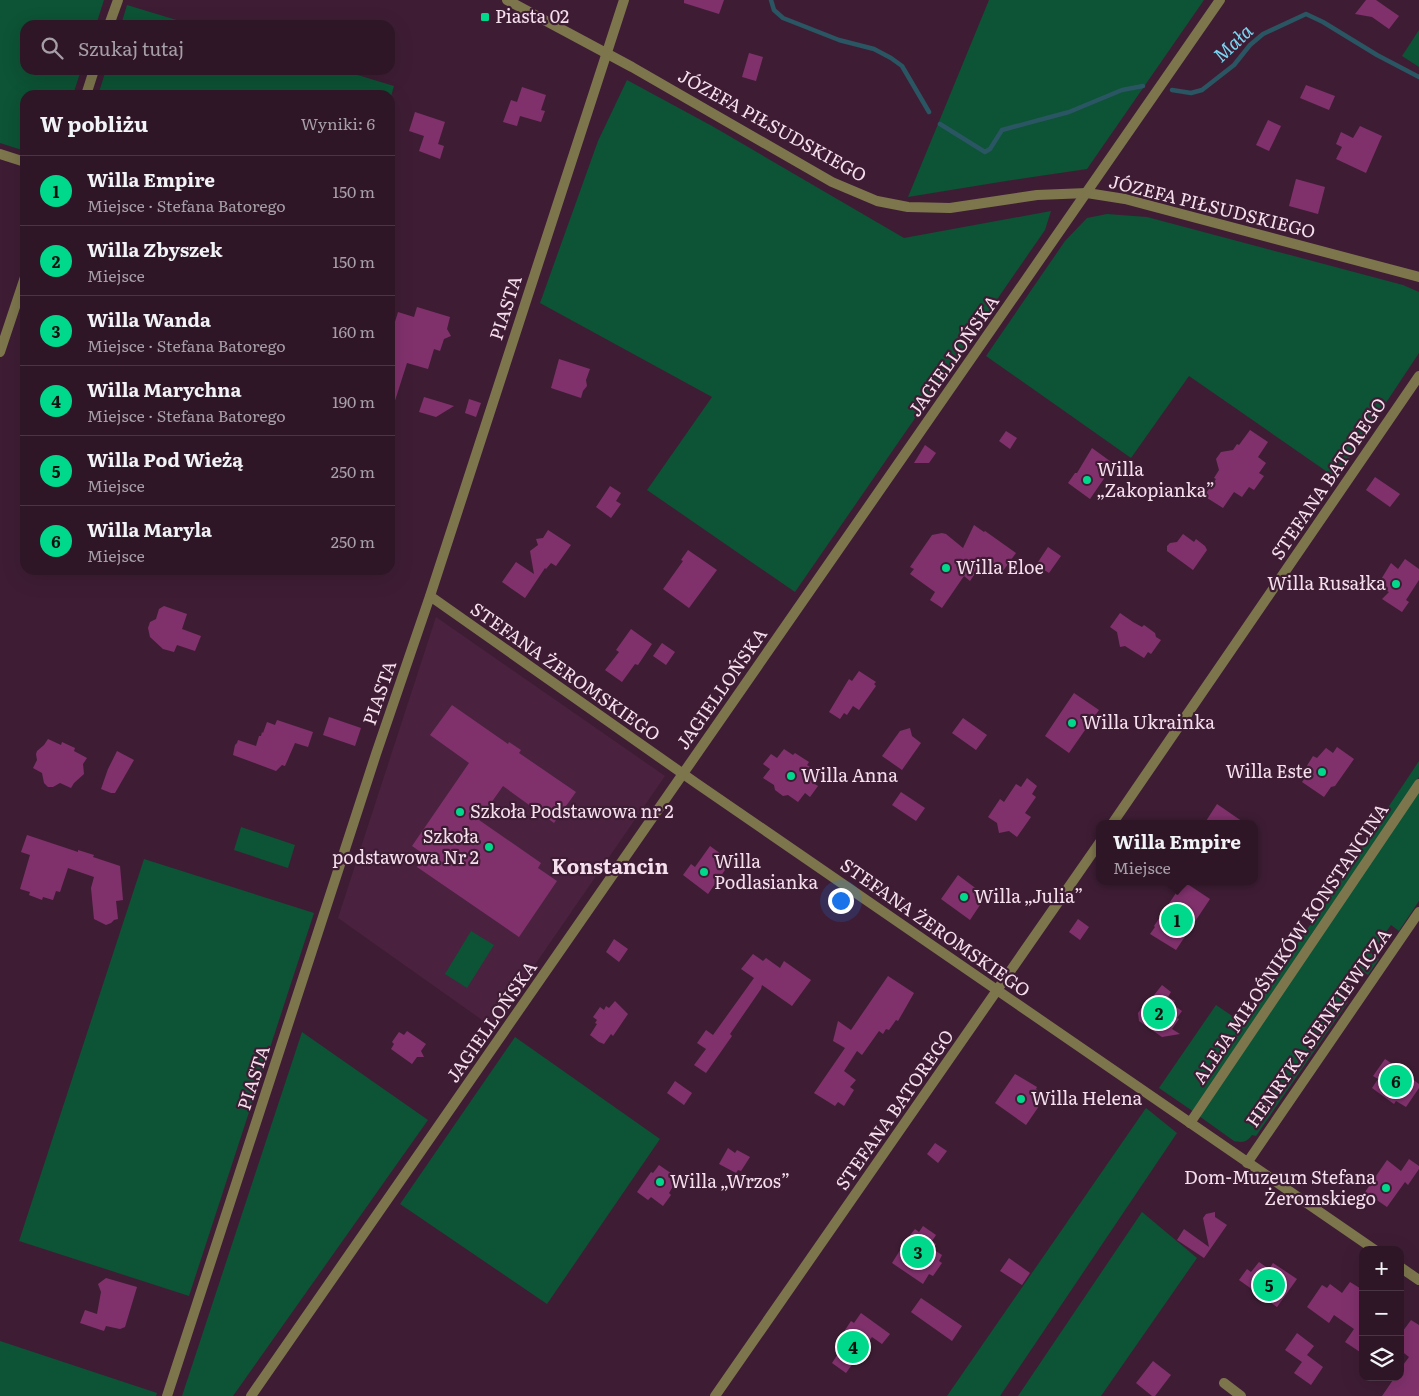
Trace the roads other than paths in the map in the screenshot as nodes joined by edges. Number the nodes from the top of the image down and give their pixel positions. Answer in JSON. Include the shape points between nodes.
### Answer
{"nodes":[{"id":1,"x":118,"y":0,"type":"edge"},
{"id":2,"x":507,"y":0,"type":"edge"},
{"id":3,"x":624,"y":0,"type":"edge"},
{"id":4,"x":1220,"y":0,"type":"edge"},
{"id":5,"x":111,"y":20,"type":"edge"},
{"id":6,"x":607,"y":53,"type":"junction"},
{"id":7,"x":92,"y":75,"type":"edge"},
{"id":8,"x":88,"y":90,"type":"edge"},
{"id":9,"x":0,"y":154,"type":"edge"},
{"id":10,"x":20,"y":160,"type":"edge"},
{"id":11,"x":1087,"y":193,"type":"junction"},
{"id":12,"x":1419,"y":278,"type":"edge"},
{"id":13,"x":20,"y":292,"type":"edge"},
{"id":14,"x":0,"y":352,"type":"edge"},
{"id":15,"x":1419,"y":376,"type":"edge"},
{"id":16,"x":430,"y":596,"type":"junction"},
{"id":17,"x":682,"y":774,"type":"junction"},
{"id":18,"x":1419,"y":784,"type":"edge"},
{"id":19,"x":1115,"y":820,"type":"edge"},
{"id":20,"x":1096,"y":848,"type":"edge"},
{"id":21,"x":1419,"y":912,"type":"edge"},
{"id":22,"x":998,"y":990,"type":"junction"},
{"id":23,"x":1190,"y":1123,"type":"junction"},
{"id":24,"x":1247,"y":1163,"type":"junction"},
{"id":25,"x":1369,"y":1246,"type":"edge"},
{"id":26,"x":1404,"y":1270,"type":"edge"},
{"id":27,"x":1419,"y":1280,"type":"edge"},
{"id":28,"x":1224,"y":1384,"type":"dead end"},
{"id":29,"x":167,"y":1396,"type":"edge"},
{"id":30,"x":251,"y":1396,"type":"edge"},
{"id":31,"x":715,"y":1396,"type":"edge"},
{"id":32,"x":1241,"y":1396,"type":"edge"}],
"edges":[{"from":1,"to":5,"type":"street"},
{"from":2,"to":6,"type":"street","name":"JÓZEFA PIŁSUDSKIEGO"},
{"from":3,"to":6,"type":"street","name":"PIASTA"},
{"from":4,"to":11,"type":"street","name":"JAGIELLOŃSKA"},
{"from":6,"to":11,"type":"street","name":"JÓZEFA PIŁSUDSKIEGO","via":[[832,182],[877,201],[908,208],[950,208],[1037,195]]},
{"from":6,"to":16,"type":"street","name":"PIASTA"},
{"from":7,"to":8,"type":"street"},
{"from":9,"to":10,"type":"street"},
{"from":11,"to":12,"type":"street","name":"JÓZEFA PIŁSUDSKIEGO","via":[[1125,199]]},
{"from":11,"to":17,"type":"street","name":"JAGIELLOŃSKA"},
{"from":13,"to":14,"type":"street"},
{"from":15,"to":19,"type":"street","name":"STEFANA BATOREGO"},
{"from":16,"to":17,"type":"street","name":"STEFANA ŻEROMSKIEGO"},
{"from":16,"to":29,"type":"street","name":"PIASTA"},
{"from":17,"to":22,"type":"street","name":"STEFANA ŻEROMSKIEGO"},
{"from":17,"to":30,"type":"street","name":"JAGIELLOŃSKA"},
{"from":18,"to":23,"type":"street","name":"ALEJA MIŁOŚNIKÓW KONSTANCINA"},
{"from":20,"to":22,"type":"street","name":"STEFANA BATOREGO"},
{"from":21,"to":24,"type":"street","name":"HENRYKA SIENKIEWICZA"},
{"from":22,"to":23,"type":"street","name":"STEFANA ŻEROMSKIEGO"},
{"from":22,"to":31,"type":"street","name":"STEFANA BATOREGO"},
{"from":23,"to":24,"type":"street","name":"STEFANA ŻEROMSKIEGO"},
{"from":24,"to":25,"type":"street","name":"STEFANA ŻEROMSKIEGO"},
{"from":26,"to":27,"type":"street"},
{"from":28,"to":32,"type":"street"}]}
